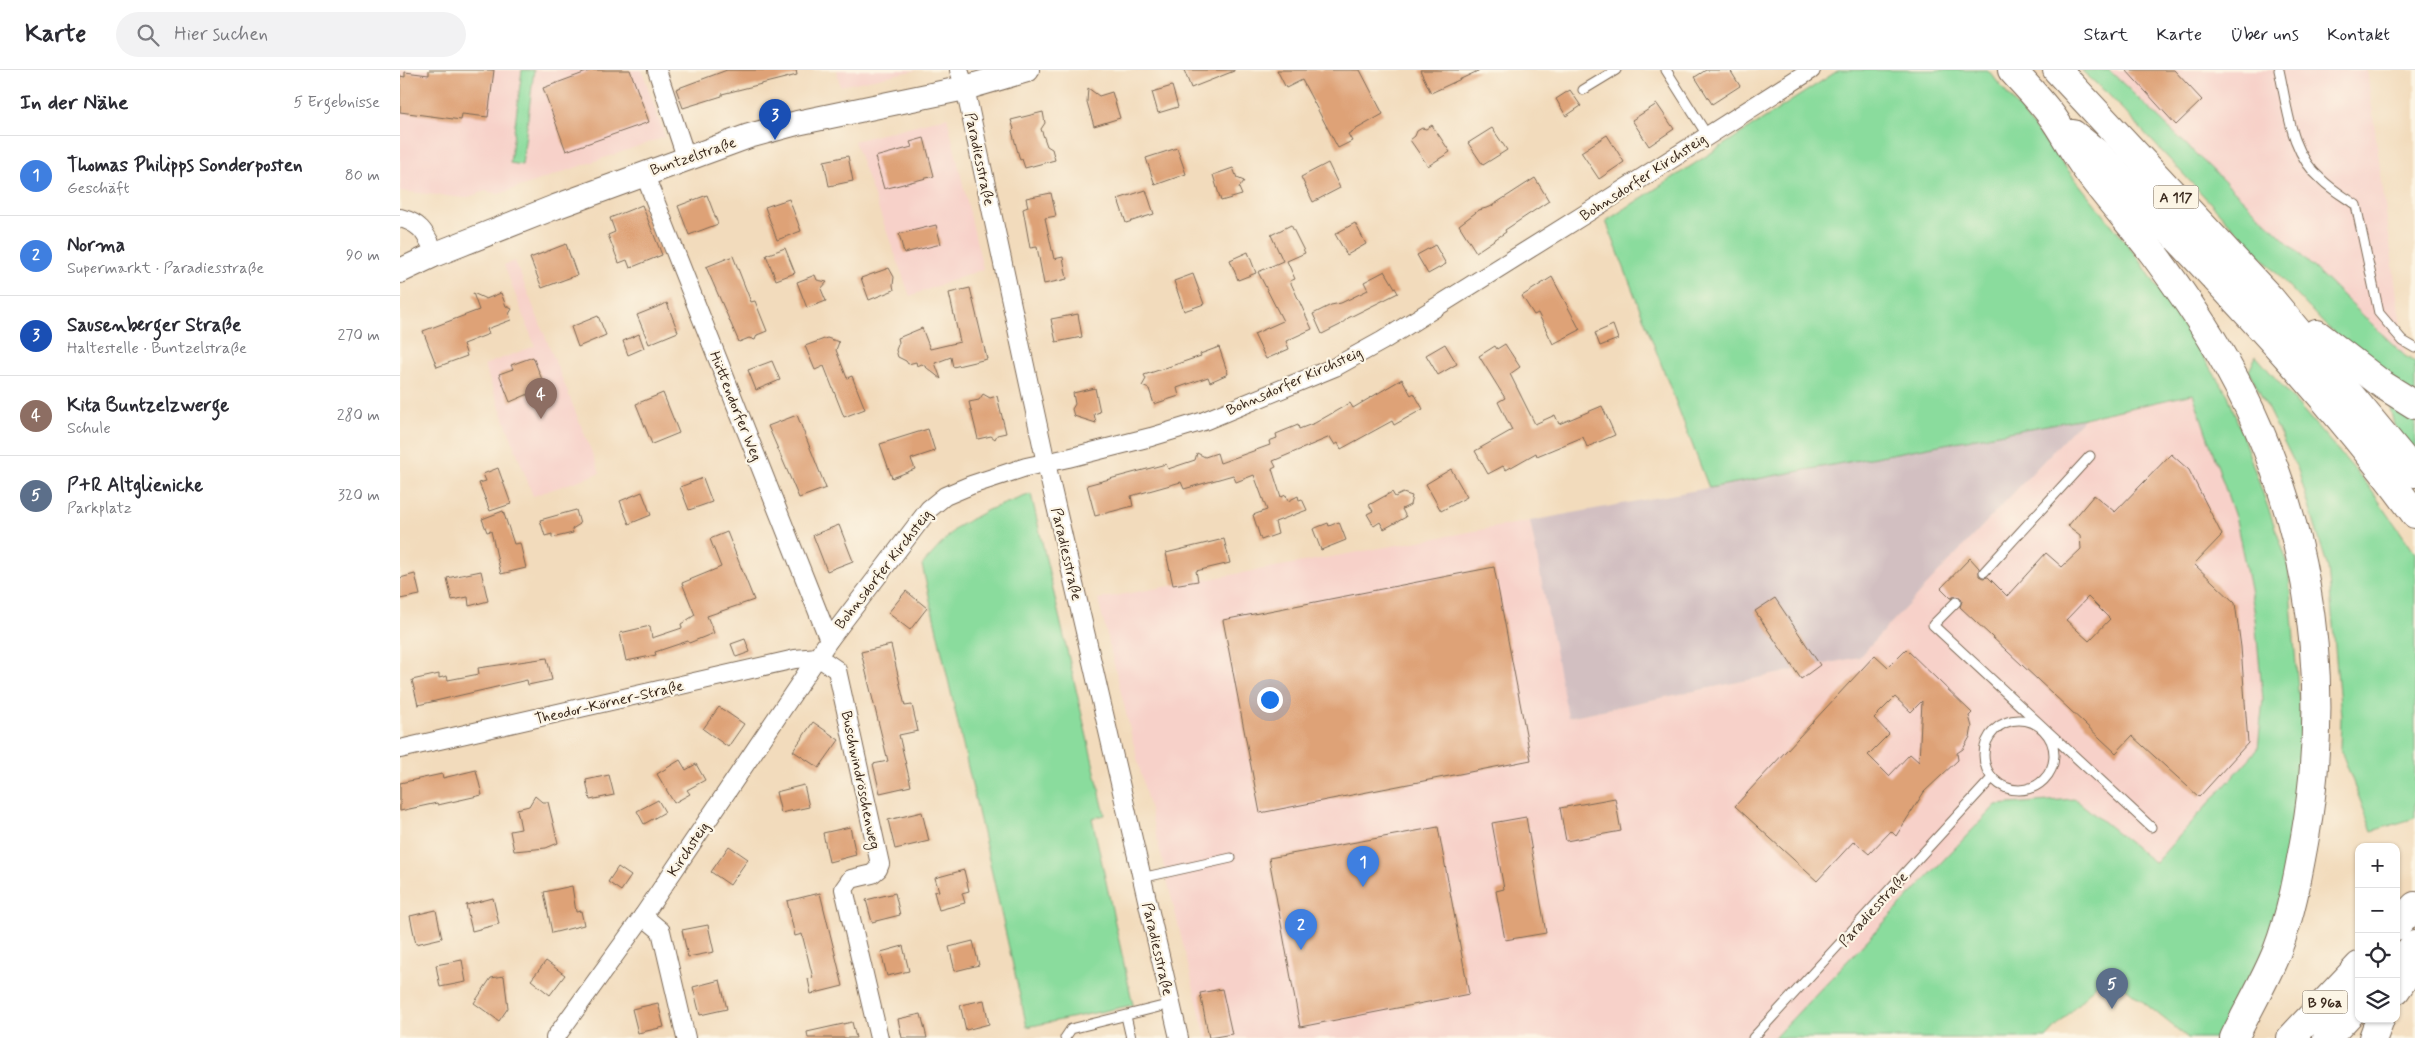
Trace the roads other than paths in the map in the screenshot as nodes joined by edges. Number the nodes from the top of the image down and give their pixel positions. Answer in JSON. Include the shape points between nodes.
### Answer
{"nodes":[{"id":1,"x":657,"y":70,"type":"edge"},
{"id":2,"x":1027,"y":70,"type":"edge"},
{"id":3,"x":1616,"y":70,"type":"edge"},
{"id":4,"x":1666,"y":70,"type":"edge"},
{"id":5,"x":1811,"y":70,"type":"edge"},
{"id":6,"x":2012,"y":70,"type":"edge"},
{"id":7,"x":2057,"y":70,"type":"edge"},
{"id":8,"x":2279,"y":70,"type":"edge"},
{"id":9,"x":962,"y":79,"type":"edge"},
{"id":10,"x":1583,"y":90,"type":"dead end"},
{"id":11,"x":2053,"y":118,"type":"junction"},
{"id":12,"x":1707,"y":135,"type":"junction"},
{"id":13,"x":686,"y":157,"type":"junction"},
{"id":14,"x":644,"y":173,"type":"junction"},
{"id":15,"x":400,"y":218,"type":"edge"},
{"id":16,"x":436,"y":254,"type":"junction"},
{"id":17,"x":400,"y":271,"type":"edge"},
{"id":18,"x":2270,"y":298,"type":"junction"},
{"id":19,"x":2415,"y":348,"type":"edge"},
{"id":20,"x":2415,"y":405,"type":"edge"},
{"id":21,"x":2090,"y":456,"type":"dead end"},
{"id":22,"x":1046,"y":464,"type":"junction"},
{"id":23,"x":2415,"y":473,"type":"edge"},
{"id":24,"x":2415,"y":514,"type":"edge"},
{"id":25,"x":1984,"y":572,"type":"dead end"},
{"id":26,"x":1956,"y":602,"type":"dead end"},
{"id":27,"x":829,"y":640,"type":"junction"},
{"id":28,"x":818,"y":657,"type":"junction"},
{"id":29,"x":2043,"y":728,"type":"junction"},
{"id":30,"x":400,"y":748,"type":"edge"},
{"id":31,"x":1992,"y":778,"type":"junction"},
{"id":32,"x":2151,"y":827,"type":"dead end"},
{"id":33,"x":1231,"y":858,"type":"dead end"},
{"id":34,"x":1141,"y":878,"type":"junction"},
{"id":35,"x":2415,"y":906,"type":"edge"},
{"id":36,"x":643,"y":916,"type":"junction"},
{"id":37,"x":2400,"y":922,"type":"edge"},
{"id":38,"x":2415,"y":945,"type":"edge"},
{"id":39,"x":2400,"y":961,"type":"edge"},
{"id":40,"x":2415,"y":962,"type":"edge"},
{"id":41,"x":2355,"y":970,"type":"edge"},
{"id":42,"x":2400,"y":984,"type":"edge"},
{"id":43,"x":1171,"y":1004,"type":"junction"},
{"id":44,"x":2355,"y":1008,"type":"edge"},
{"id":45,"x":1126,"y":1016,"type":"junction"},
{"id":46,"x":2379,"y":1023,"type":"edge"},
{"id":47,"x":555,"y":1038,"type":"edge"},
{"id":48,"x":686,"y":1038,"type":"edge"},
{"id":49,"x":880,"y":1038,"type":"edge"},
{"id":50,"x":1065,"y":1038,"type":"edge"},
{"id":51,"x":1131,"y":1038,"type":"edge"},
{"id":52,"x":1179,"y":1038,"type":"edge"},
{"id":53,"x":1753,"y":1038,"type":"edge"},
{"id":54,"x":2234,"y":1038,"type":"edge"},
{"id":55,"x":2291,"y":1038,"type":"edge"},
{"id":56,"x":2326,"y":1038,"type":"edge"},
{"id":57,"x":2373,"y":1038,"type":"edge"}],
"edges":[{"from":1,"to":13,"type":"street"},
{"from":2,"to":9,"type":"street","name":"Buntzelstraße"},
{"from":3,"to":10,"type":"lane"},
{"from":4,"to":12,"type":"lane"},
{"from":5,"to":12,"type":"street","name":"Bohnsdorfer Kirchsteig"},
{"from":6,"to":11,"type":"main road"},
{"from":7,"to":18,"type":"main road","number":"A 117"},
{"from":8,"to":19,"type":"lane","via":[[2295,142],[2302,158],[2321,180],[2356,205],[2379,313],[2403,342]]},
{"from":9,"to":13,"type":"street","name":"Buntzelstraße","via":[[790,125]]},
{"from":9,"to":22,"type":"street","name":"Paradiesstraße"},
{"from":11,"to":24,"type":"main road","via":[[2098,154],[2251,318],[2324,400]]},
{"from":11,"to":54,"type":"main road","via":[[2084,168],[2153,252],[2216,346],[2246,400],[2270,456],[2290,512],[2303,565],[2314,638],[2317,688],[2313,791],[2292,905],[2276,952]]},
{"from":12,"to":22,"type":"street","name":"Bohnsdorfer Kirchsteig","via":[[1389,337],[1334,367],[1204,421]]},
{"from":13,"to":14,"type":"street","name":"Buntzelstraße"},
{"from":14,"to":16,"type":"street","name":"Buntzelstraße"},
{"from":14,"to":27,"type":"street","name":"Hüttendorfer Weg"},
{"from":15,"to":16,"type":"street","via":[[412,221],[422,229]]},
{"from":16,"to":17,"type":"street","name":"Buntzelstraße"},
{"from":18,"to":20,"type":"main road","via":[[2382,385]]},
{"from":18,"to":23,"type":"main road"},
{"from":21,"to":25,"type":"lane"},
{"from":22,"to":27,"type":"street","name":"Bohnsdorfer Kirchsteig","via":[[1026,467],[945,496],[929,509]]},
{"from":22,"to":34,"type":"street","name":"Paradiesstraße"},
{"from":26,"to":29,"type":"lane","via":[[1933,625]]},
{"from":27,"to":28,"type":"street","name":"Bohnsdorfer Kirchsteig"},
{"from":28,"to":30,"type":"street","name":"Theodor-Körner-Straße","via":[[795,659]]},
{"from":28,"to":36,"type":"street","name":"Kirchsteig"},
{"from":28,"to":49,"type":"street","name":"Buschwindröschenweg","via":[[837,670],[880,864],[872,874],[851,879],[844,889]]},
{"from":29,"to":31,"type":"lane","via":[[2024,720],[2013,720],[1994,730],[1984,754]]},
{"from":29,"to":31,"type":"lane","via":[[2050,737],[2055,754],[2045,780],[2035,787],[2018,790],[2001,786]]},
{"from":29,"to":32,"type":"lane"},
{"from":31,"to":53,"type":"lane","name":"Paradiesstraße"},
{"from":33,"to":34,"type":"lane"},
{"from":34,"to":43,"type":"street","name":"Paradiesstraße"},
{"from":35,"to":37,"type":"main road"},
{"from":36,"to":47,"type":"street","name":"Kirchsteig"},
{"from":36,"to":48,"type":"street","via":[[661,930]]},
{"from":38,"to":39,"type":"main road"},
{"from":40,"to":42,"type":"main road"},
{"from":41,"to":55,"type":"main road","number":"B 96a"},
{"from":43,"to":45,"type":"lane"},
{"from":43,"to":52,"type":"street","name":"Paradiesstraße"},
{"from":44,"to":56,"type":"main road","number":"B 96a"},
{"from":45,"to":50,"type":"lane","via":[[1071,1029]]},
{"from":45,"to":51,"type":"lane"},
{"from":46,"to":57,"type":"main road"}]}
